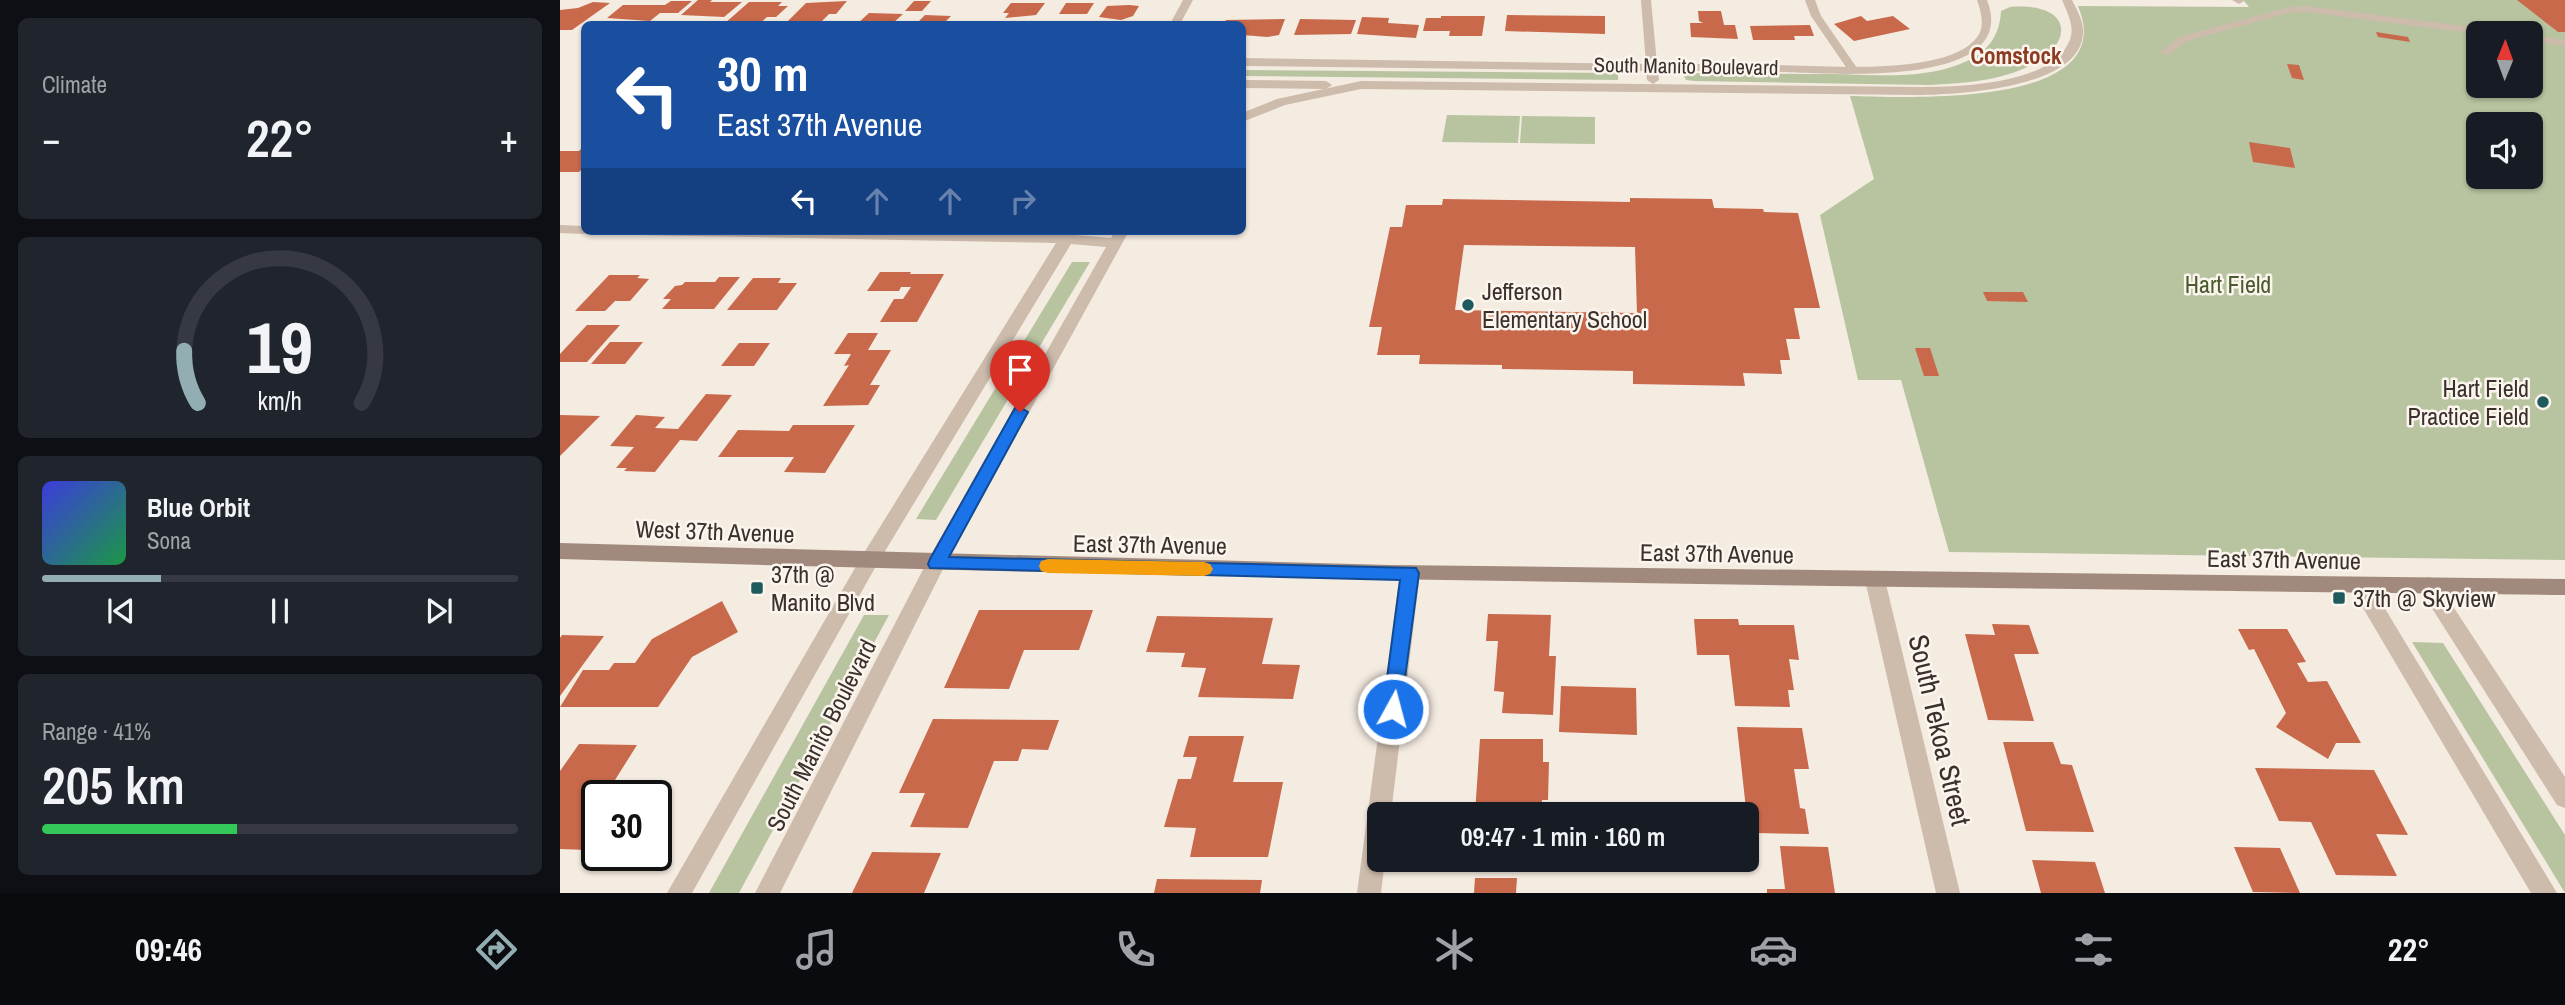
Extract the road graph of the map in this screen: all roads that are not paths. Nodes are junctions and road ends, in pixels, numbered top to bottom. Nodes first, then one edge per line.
1 (1188, 0) edge
2 (1646, 0) edge
3 (1810, 0) edge
4 (1982, 0) edge
5 (2067, 0) edge
6 (1177, 21) edge
7 (2466, 29) edge
8 (2543, 40) edge
9 (2565, 43) edge
10 (2164, 53) dead end
11 (1246, 62) edge
12 (1652, 68) junction
13 (1852, 68) junction
14 (1246, 84) edge
15 (1361, 85) junction
16 (1654, 88) junction
17 (1246, 116) edge
18 (560, 229) edge
19 (581, 230) edge
20 (1069, 235) edge
21 (1118, 237) edge
22 (560, 551) edge
23 (869, 561) junction
24 (936, 564) junction
25 (1410, 573) junction
26 (1875, 580) junction
27 (2360, 584) junction
28 (2428, 585) junction
29 (2565, 587) edge
30 (2565, 797) edge
31 (1381, 802) edge
32 (1372, 872) edge
33 (679, 893) edge
34 (767, 893) edge
35 (1369, 893) edge
36 (1948, 893) edge
37 (2545, 893) edge

1 - 6 street
2 - 12 street
3 - 13 lane
4 - 13 street, South Manito Boulevard
5 - 16 street, South Manito Boulevard
7 - 10 lane
8 - 9 lane
11 - 12 street, South Manito Boulevard
12 - 13 street, South Manito Boulevard
12 - 16 street
14 - 15 street
15 - 16 street, South Manito Boulevard
15 - 17 street, South Manito Boulevard
18 - 19 street
20 - 21 street
20 - 23 street, South Manito Boulevard
21 - 24 street, South Manito Boulevard
22 - 23 street, West 37th Avenue
23 - 24 street, East 37th Avenue
23 - 33 street, South Manito Boulevard
24 - 25 street, East 37th Avenue
24 - 34 street, South Manito Boulevard
25 - 26 street, East 37th Avenue
25 - 31 street
26 - 27 street, East 37th Avenue
26 - 36 street, South Tekoa Street
27 - 28 street, East 37th Avenue
27 - 37 street
28 - 29 street, East 37th Avenue
28 - 30 street
32 - 35 street

